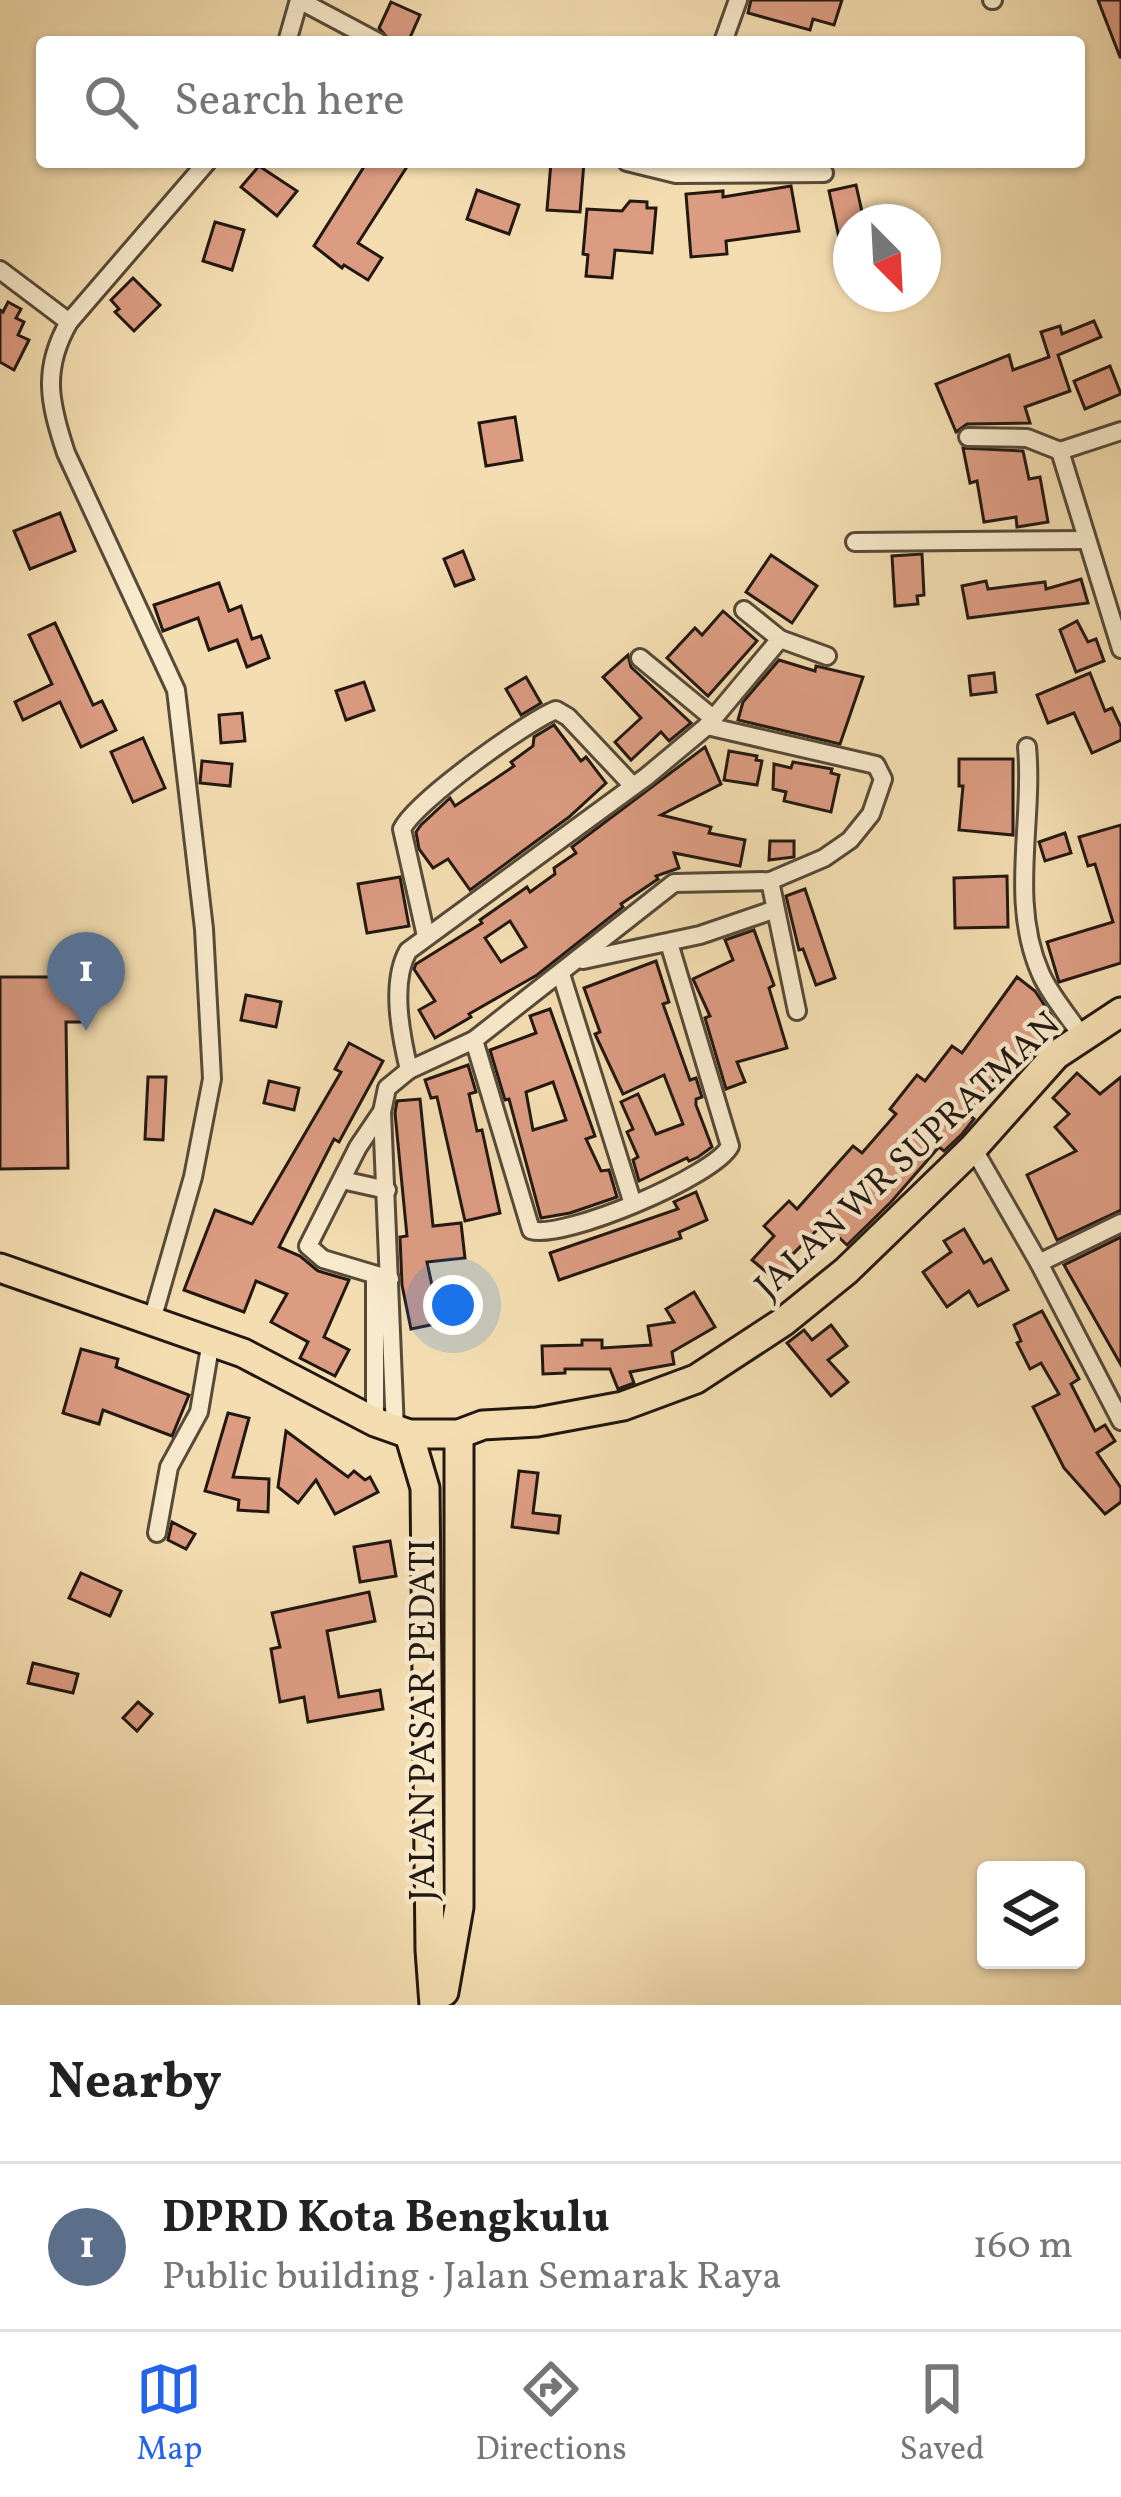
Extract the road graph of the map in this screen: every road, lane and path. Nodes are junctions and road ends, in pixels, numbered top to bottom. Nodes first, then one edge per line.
1 (299, 0) edge
2 (738, 0) edge
3 (289, 36) edge
4 (367, 36) edge
5 (725, 36) edge
6 (202, 168) edge
7 (678, 168) edge
8 (824, 172) dead end
9 (0, 270) edge
10 (69, 322) junction
11 (1121, 431) edge
12 (968, 437) dead end
13 (1060, 451) junction
14 (1086, 540) junction
15 (855, 542) dead end
16 (744, 610) dead end
17 (780, 639) junction
18 (1121, 650) edge
19 (827, 656) dead end
20 (640, 658) dead end
21 (711, 723) junction
22 (1027, 747) dead end
23 (633, 786) junction
24 (770, 881) junction
25 (773, 910) junction
26 (426, 936) junction
27 (669, 943) junction
28 (577, 962) junction
29 (561, 974) junction
30 (797, 1011) dead end
31 (1121, 1012) edge
32 (1081, 1035) junction
33 (474, 1040) junction
34 (409, 1070) junction
35 (382, 1112) junction
36 (973, 1148) junction
37 (342, 1180) junction
38 (386, 1190) junction
39 (633, 1204) junction
40 (1121, 1223) edge
41 (1039, 1263) junction
42 (0, 1268) edge
43 (383, 1277) junction
44 (152, 1320) junction
45 (212, 1341) junction
46 (1121, 1420) edge
47 (393, 1429) junction
48 (459, 1434) junction
49 (157, 1533) dead end
50 (438, 2005) edge

1 - 3 street
1 - 4 street
2 - 5 street
6 - 10 street
7 - 8 street
9 - 10 street
10 - 44 street
11 - 13 street
12 - 13 street
13 - 14 street
14 - 15 street
14 - 18 street
16 - 17 street
17 - 19 street
17 - 21 street
20 - 21 street
21 - 23 street
21 - 24 street
22 - 32 street
23 - 26 street
23 - 26 street
24 - 25 street
24 - 28 street
25 - 27 street
25 - 30 street
26 - 34 street
27 - 28 street
27 - 39 street
28 - 29 street
29 - 33 street
29 - 39 street
31 - 32 highway, JALAN WR SUPRATMAN
32 - 36 highway, JALAN WR SUPRATMAN
33 - 34 street
33 - 39 street
34 - 35 street
35 - 37 street
35 - 38 street
36 - 41 street
36 - 48 highway, JALAN WR SUPRATMAN
37 - 38 street
37 - 43 street
38 - 43 street
40 - 41 street
41 - 46 street
42 - 44 highway, JALAN WR SUPRATMAN
43 - 47 street
44 - 45 highway, JALAN WR SUPRATMAN
45 - 47 highway, JALAN WR SUPRATMAN
45 - 49 street
47 - 48 highway, JALAN WR SUPRATMAN
47 - 50 highway
48 - 50 highway, JALAN PASAR PEDATI

